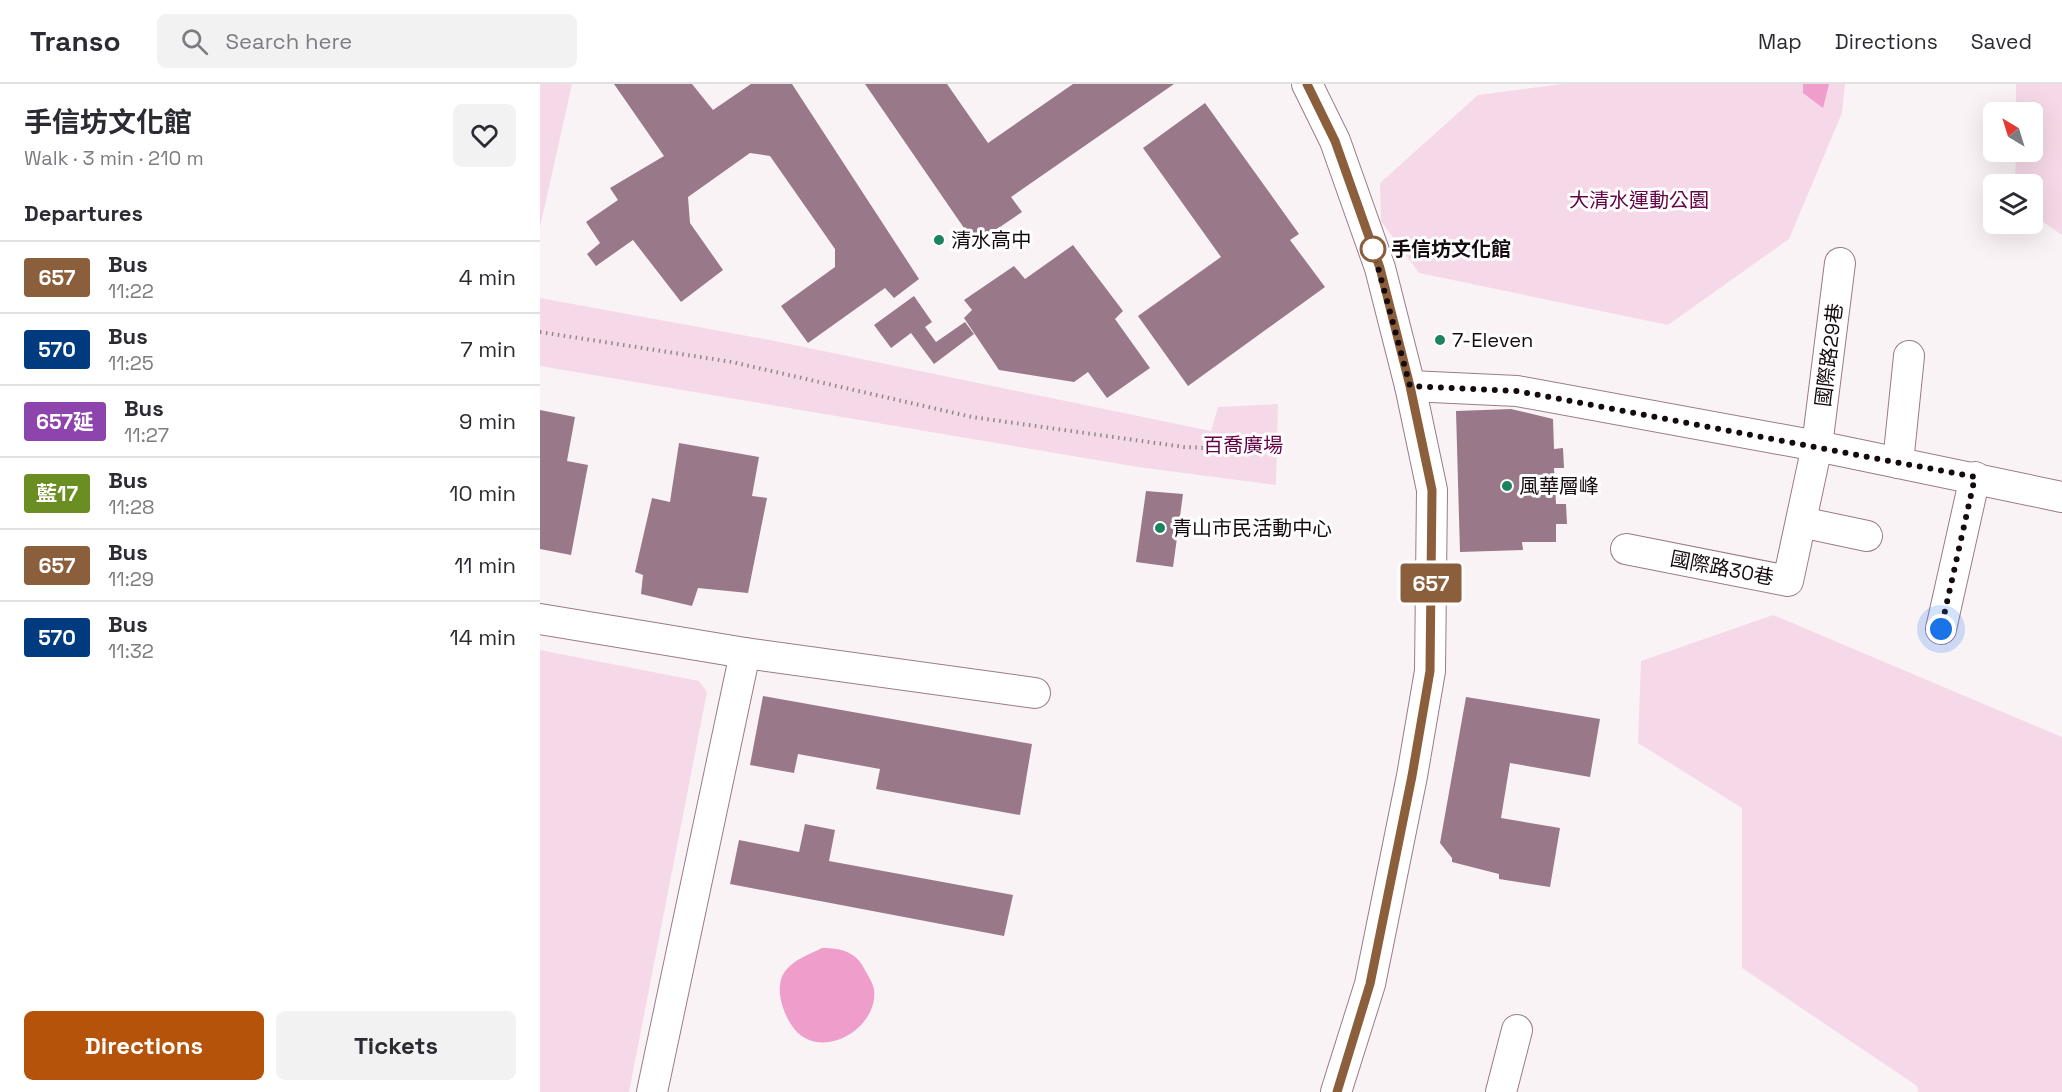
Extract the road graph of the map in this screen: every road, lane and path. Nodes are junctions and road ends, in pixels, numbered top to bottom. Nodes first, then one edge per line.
1 (1307, 84) edge
2 (1840, 263) dead end
3 (540, 332) edge
4 (1909, 356) dead end
5 (1410, 386) junction
6 (1817, 446) junction
7 (1248, 450) dead end
8 (1898, 463) junction
9 (1975, 477) junction
10 (2062, 497) edge
11 (1801, 522) junction
12 (1867, 536) dead end
13 (1626, 549) dead end
14 (540, 619) edge
15 (1941, 629) dead end
16 (745, 653) junction
17 (1035, 693) dead end
18 (1517, 1030) dead end
19 (652, 1092) edge
20 (1336, 1092) edge
21 (1501, 1092) edge

1 - 5 street
2 - 6 street, 國際路29巷
3 - 7 path
4 - 8 street
5 - 6 street
5 - 20 street
6 - 8 street
6 - 11 street, 國際路30巷
8 - 9 street
9 - 10 street
9 - 15 street
11 - 12 street
11 - 13 street, 國際路30巷
14 - 16 street
16 - 17 street
16 - 19 street
18 - 21 street

